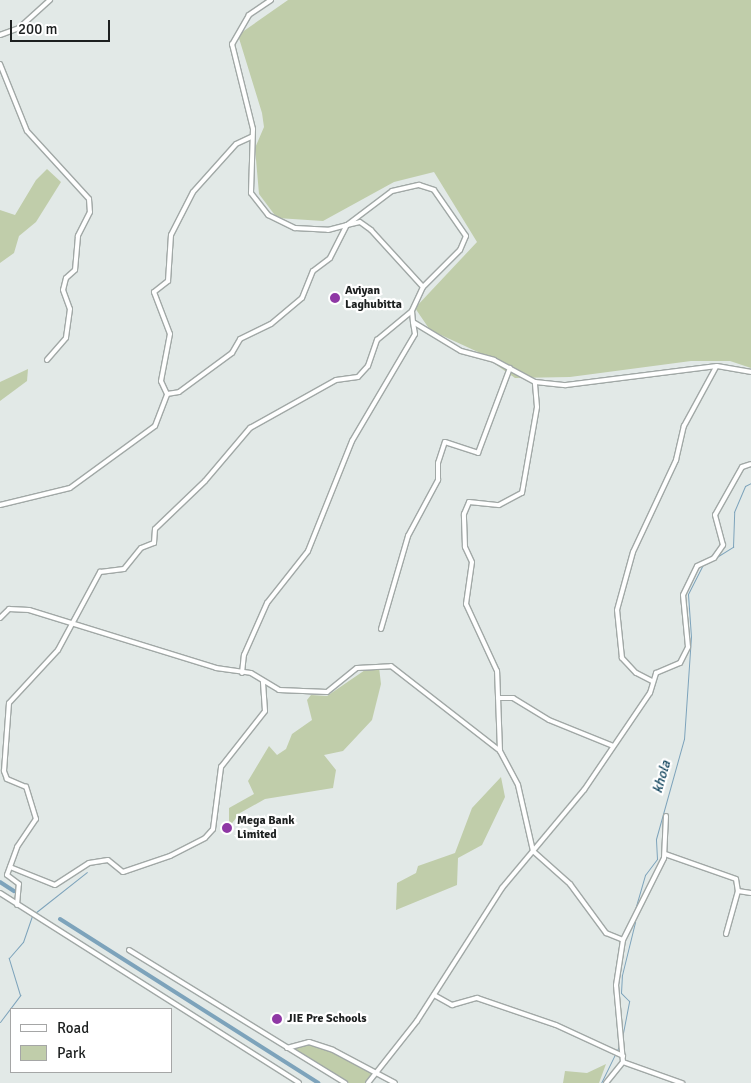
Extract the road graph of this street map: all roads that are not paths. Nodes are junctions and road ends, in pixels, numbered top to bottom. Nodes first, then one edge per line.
1 (50, 0) edge
2 (271, 0) edge
3 (0, 35) edge
4 (0, 64) edge
5 (251, 136) junction
6 (347, 225) junction
7 (423, 287) junction
8 (412, 311) junction
9 (413, 322) junction
10 (47, 360) dead end
11 (718, 366) junction
12 (510, 368) junction
13 (751, 372) edge
14 (535, 382) junction
15 (167, 394) junction
16 (751, 464) edge
17 (0, 506) edge
18 (0, 618) edge
19 (74, 624) junction
20 (381, 628) dead end
21 (242, 673) junction
22 (263, 681) junction
23 (652, 681) junction
24 (498, 698) junction
25 (613, 746) junction
26 (500, 752) junction
27 (666, 816) dead end
28 (533, 851) junction
29 (664, 854) junction
30 (10, 867) junction
31 (738, 891) junction
32 (0, 893) edge
33 (751, 893) edge
34 (17, 905) junction
35 (726, 934) dead end
36 (623, 940) junction
37 (129, 950) dead end
38 (434, 995) junction
39 (287, 1048) junction
40 (623, 1056) junction
41 (623, 1062) junction
42 (377, 1073) junction
43 (299, 1083) edge
44 (345, 1083) edge
45 (368, 1083) edge
46 (395, 1083) edge
47 (606, 1083) edge
48 (682, 1083) edge

1 - 3 street
2 - 5 street
4 - 10 street
5 - 6 street
5 - 15 street
6 - 7 street
6 - 7 street
6 - 15 street
7 - 8 street
8 - 9 street
8 - 19 street
9 - 12 street
9 - 21 street
11 - 13 street
11 - 14 street
11 - 23 street
12 - 14 street
12 - 20 street
14 - 24 street
15 - 17 street
16 - 23 street
18 - 19 street
19 - 21 street
19 - 30 street
21 - 22 street
22 - 26 street
22 - 30 street
23 - 25 street
24 - 25 street
24 - 26 street
25 - 28 street
26 - 28 street
27 - 29 street
28 - 36 street
28 - 38 street
29 - 31 street
29 - 36 street
30 - 34 street
31 - 33 street
31 - 35 street
32 - 34 street
34 - 43 street
36 - 40 street
37 - 39 street
38 - 40 street
38 - 42 street
39 - 42 street
39 - 44 street
40 - 41 street
41 - 47 street
41 - 48 street
42 - 45 street
42 - 46 street

